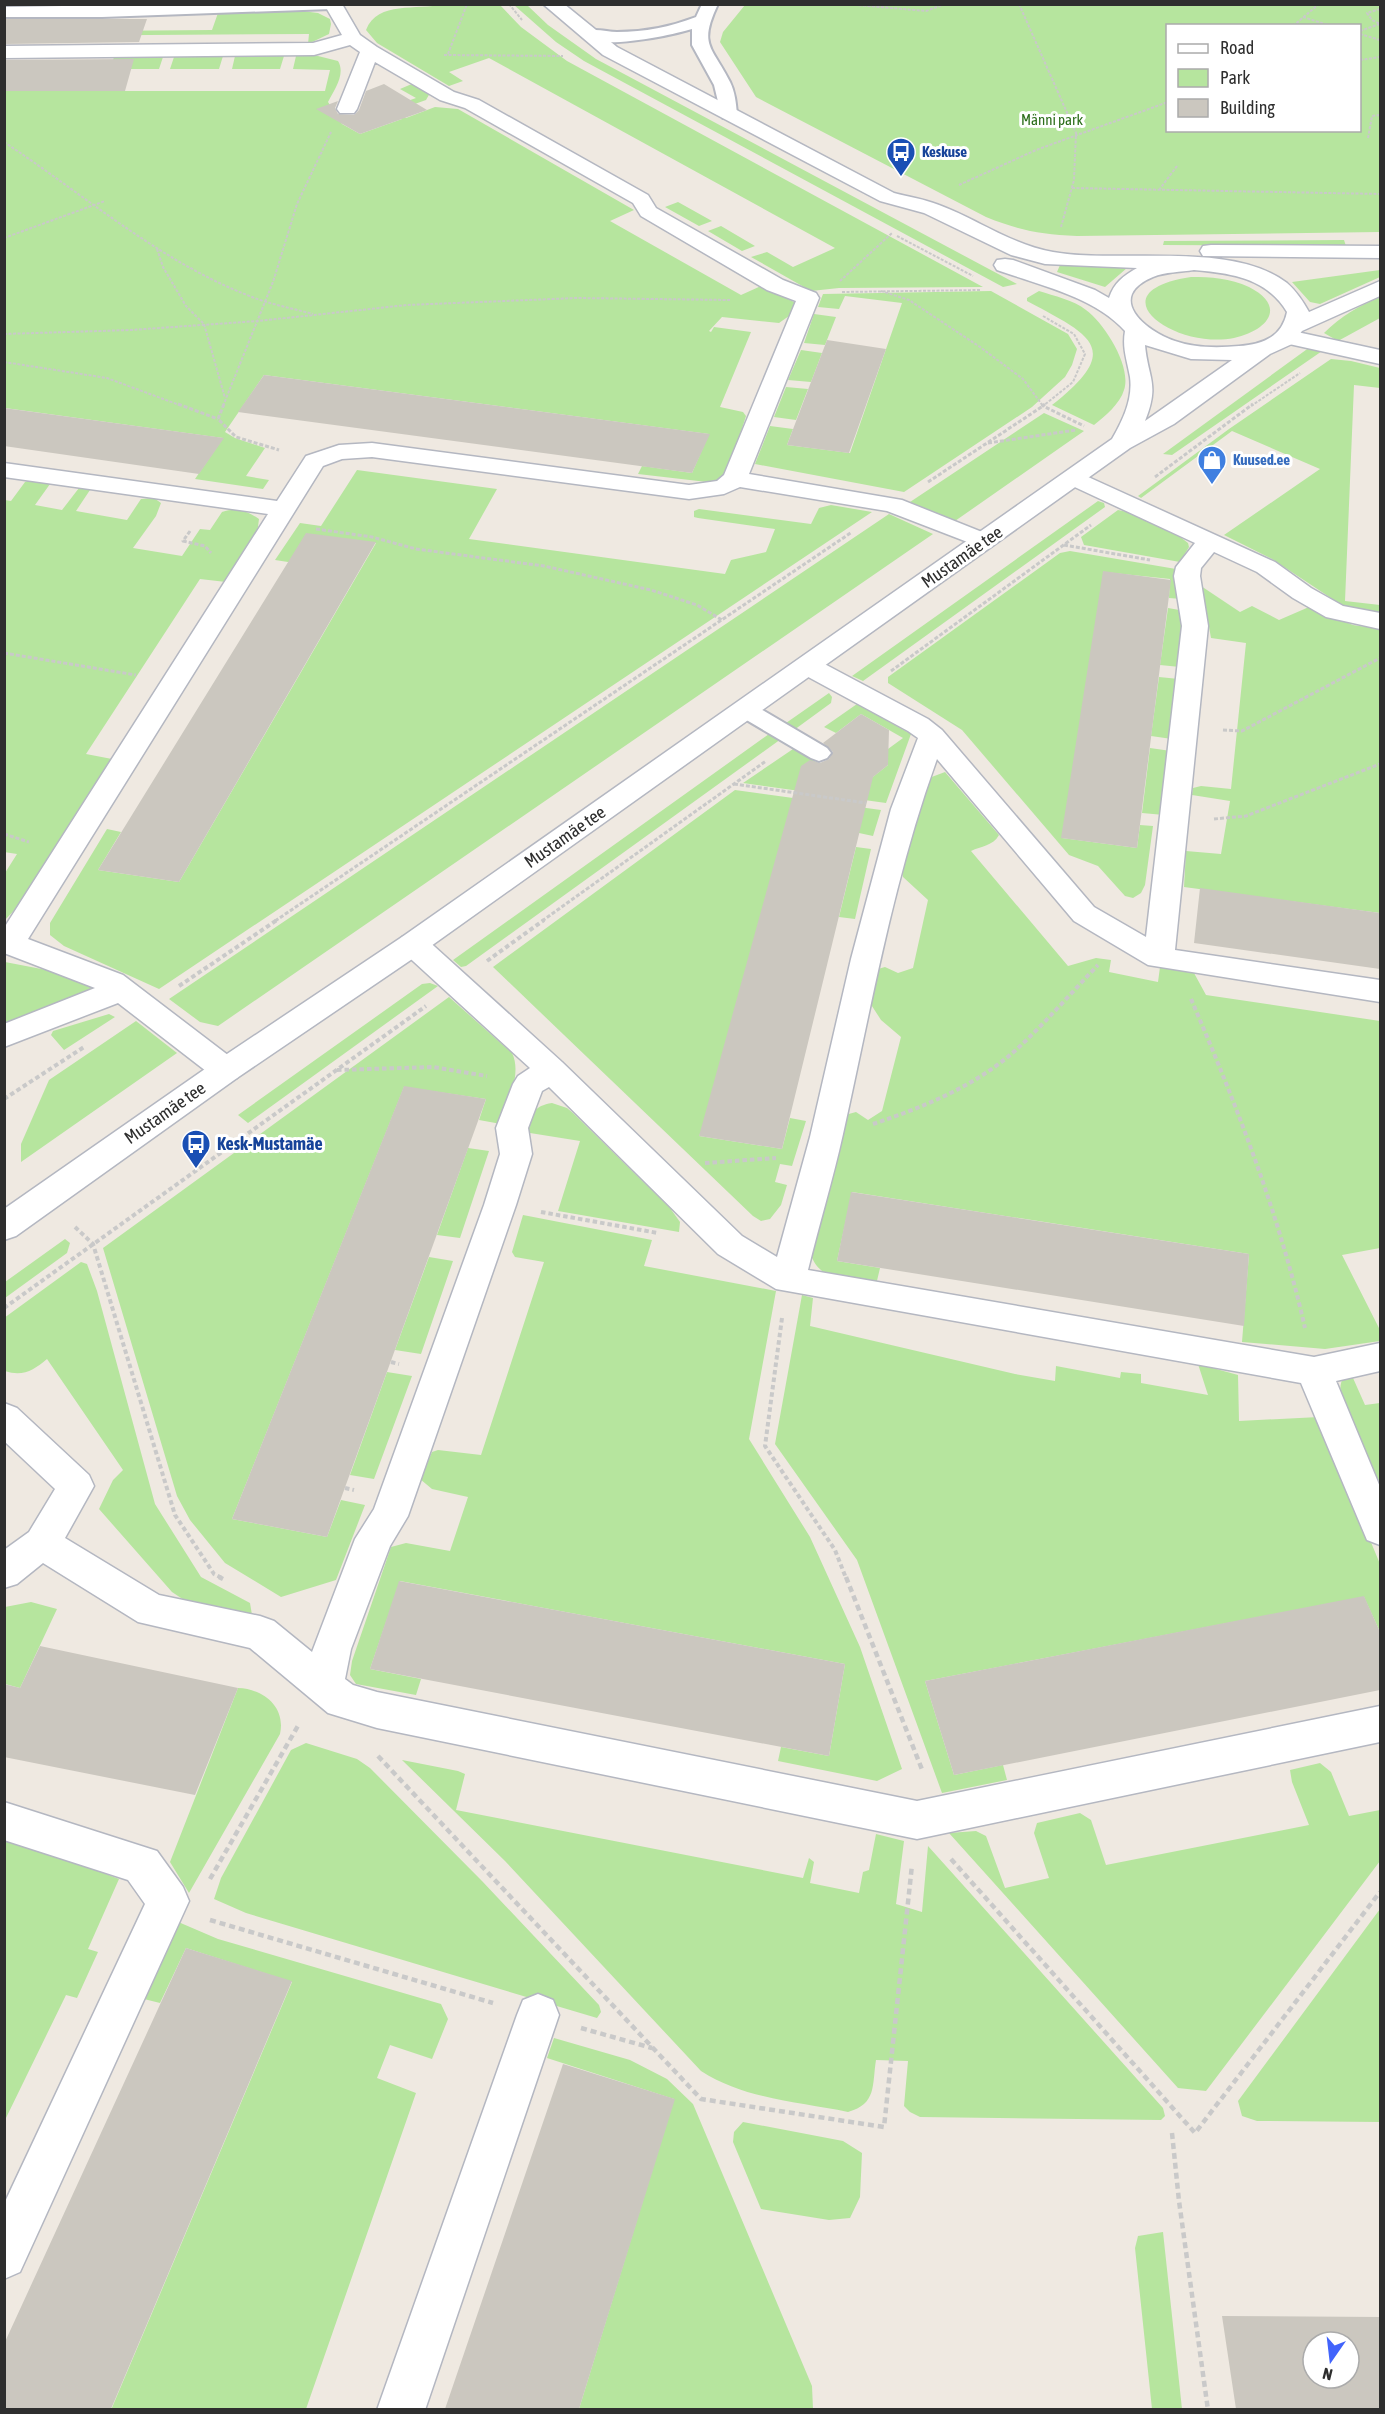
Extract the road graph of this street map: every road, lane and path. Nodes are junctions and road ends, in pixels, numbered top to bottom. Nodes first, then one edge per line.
1 (332, 4) edge
2 (467, 4) edge
3 (552, 4) edge
4 (710, 4) edge
5 (845, 4) edge
6 (945, 4) edge
7 (1019, 4) edge
8 (1319, 4) edge
9 (169, 7) edge
10 (1380, 9) edge
11 (4, 12) edge
12 (1303, 17) junction
13 (702, 20) junction
14 (1295, 24) edge
15 (1325, 24) edge
16 (1380, 24) edge
17 (1361, 32) edge
18 (1361, 34) edge
19 (589, 35) junction
20 (353, 38) junction
21 (1380, 40) edge
22 (4, 52) edge
23 (379, 55) junction
24 (448, 55) junction
25 (567, 56) dead end
26 (1380, 57) edge
27 (1361, 60) edge
28 (434, 88) junction
29 (1166, 102) edge
30 (347, 110) joint
31 (729, 114) junction
32 (1380, 115) edge
33 (1076, 133) junction
34 (1368, 138) dead end
35 (4, 142) edge
36 (1177, 166) dead end
37 (957, 186) dead end
38 (1072, 188) junction
39 (1159, 190) junction
40 (1380, 194) edge
41 (887, 197) junction
42 (105, 201) dead end
43 (96, 205) junction
44 (1061, 230) dead end
45 (892, 233) dead end
46 (4, 238) edge
47 (993, 240) junction
48 (157, 249) junction
49 (1380, 252) edge
50 (1194, 264) junction
51 (1380, 266) edge
52 (1259, 276) junction
53 (1380, 288) edge
54 (986, 290) dead end
55 (881, 291) junction
56 (828, 292) junction
57 (804, 296) junction
58 (732, 300) dead end
59 (264, 301) junction
60 (1038, 313) dead end
61 (317, 314) junction
62 (258, 321) junction
63 (1128, 322) junction
64 (204, 324) junction
65 (1292, 331) junction
66 (4, 334) edge
67 (1339, 348) junction
68 (1262, 349) junction
69 (1380, 357) edge
70 (4, 362) edge
71 (225, 400) junction
72 (1043, 406) junction
73 (218, 419) junction
74 (987, 443) junction
75 (1122, 443) junction
76 (314, 461) junction
77 (4, 470) edge
78 (1075, 478) junction
79 (735, 479) junction
80 (212, 499) junction
81 (1123, 501) junction
82 (893, 505) junction
83 (280, 514) junction
84 (982, 541) junction
85 (1209, 542) junction
86 (1064, 545) junction
87 (1189, 567) junction
88 (237, 582) junction
89 (722, 620) junction
90 (1380, 621) edge
91 (4, 653) edge
92 (1380, 658) edge
93 (808, 666) junction
94 (886, 674) dead end
95 (175, 681) junction
96 (746, 710) junction
97 (1184, 726) junction
98 (932, 736) junction
99 (797, 739) junction
100 (819, 753) dead end
101 (1380, 764) edge
102 (733, 784) junction
103 (905, 809) junction
104 (1173, 823) junction
105 (1112, 931) junction
106 (7, 942) edge
107 (413, 944) junction
108 (1166, 959) junction
109 (456, 984) junction
110 (121, 990) junction
111 (1380, 991) edge
112 (145, 1008) junction
113 (4, 1036) edge
114 (226, 1070) junction
115 (337, 1070) junction
116 (540, 1077) junction
117 (4, 1099) edge
118 (826, 1137) junction
119 (777, 1158) dead end
120 (698, 1164) dead end
121 (500, 1205) junction
122 (4, 1227) edge
123 (75, 1227) dead end
124 (93, 1244) junction
125 (730, 1245) junction
126 (788, 1280) junction
127 (4, 1308) edge
128 (1380, 1358) edge
129 (1314, 1371) junction
130 (4, 1418) edge
131 (1380, 1529) edge
132 (42, 1543) junction
133 (4, 1572) edge
134 (233, 1584) dead end
135 (326, 1687) junction
136 (1380, 1724) edge
137 (311, 1726) dead end
138 (376, 1754) dead end
139 (917, 1820) junction
140 (4, 1821) edge
141 (1380, 1892) edge
142 (179, 1907) junction
143 (538, 2015) junction
144 (653, 2049) junction
145 (1172, 2133) dead end
146 (4, 2256) edge
147 (401, 2409) edge
148 (1208, 2409) edge

1 - 9 lane
1 - 20 street
2 - 24 path
3 - 19 street
4 - 13 lane
5 - 6 path
7 - 33 path
8 - 12 path
9 - 11 lane
10 - 16 path
12 - 14 path
12 - 15 path
13 - 19 lane
13 - 31 lane
16 - 17 path
18 - 21 path
19 - 31 street
20 - 22 street
20 - 23 street
23 - 24 path
23 - 28 street
23 - 30 street
24 - 25 path
24 - 28 path
26 - 27 path
28 - 57 street
29 - 33 path
30 - 59 path
31 - 41 street
32 - 34 path
33 - 37 path
33 - 38 path
35 - 43 path
36 - 39 path
38 - 39 path
38 - 44 path
39 - 40 path
41 - 47 street
41 - 63 street
42 - 43 path
43 - 46 path
43 - 48 path
45 - 56 path
47 - 49 street
47 - 50 street
48 - 59 path
48 - 64 path
50 - 52 street
50 - 63 street, Mustamäe tee
51 - 52 street
52 - 65 street
53 - 65 street
54 - 55 path
55 - 56 path
55 - 72 path
56 - 57 path
57 - 79 street
58 - 61 path
59 - 61 path
59 - 62 path
60 - 72 path
61 - 62 path
62 - 64 path
62 - 71 path
63 - 68 street
63 - 75 street, Mustamäe tee
64 - 66 path
64 - 71 path
65 - 67 street
65 - 68 street
67 - 69 street
67 - 81 path
68 - 75 street, Mustamäe tee
70 - 73 path
71 - 73 path
72 - 74 path
72 - 74 path
73 - 76 path
74 - 82 path
75 - 78 street, Mustamäe tee
76 - 79 street
76 - 83 street
77 - 80 street
78 - 81 street
78 - 84 street, Mustamäe tee
79 - 82 street
80 - 83 street
80 - 88 path
81 - 85 street
81 - 86 path
82 - 84 street
82 - 89 path
83 - 88 street
83 - 89 path
84 - 93 street, Mustamäe tee
85 - 87 street
85 - 90 street
86 - 87 path
86 - 94 path
87 - 97 street
88 - 95 street
89 - 112 path
91 - 95 path
92 - 97 path
93 - 96 street, Mustamäe tee
93 - 98 street
95 - 106 street
96 - 99 lane
96 - 107 street, Mustamäe tee
97 - 104 street
98 - 103 street
98 - 105 street
99 - 100 lane
99 - 102 path
101 - 104 path
102 - 103 path
102 - 109 path
103 - 118 street
104 - 108 street
105 - 108 street
105 - 118 path
106 - 110 street
107 - 109 street
107 - 114 street, Mustamäe tee
108 - 111 street
108 - 129 path
109 - 115 path
109 - 116 street
110 - 112 street
110 - 113 street
112 - 114 street
112 - 117 path
114 - 122 street, Mustamäe tee
115 - 116 path
115 - 124 path
116 - 121 street
116 - 125 street
118 - 126 street
119 - 120 path
121 - 125 path
121 - 135 street
123 - 124 path
124 - 127 path
124 - 134 path
125 - 126 street
126 - 129 street
126 - 139 path
128 - 129 street
129 - 131 street
130 - 132 street
132 - 133 street
132 - 135 street
135 - 139 street
136 - 139 street
137 - 142 path
138 - 144 path
139 - 141 path
139 - 144 path
140 - 142 street
142 - 143 path
142 - 146 street
143 - 144 path
143 - 147 street
145 - 148 path

